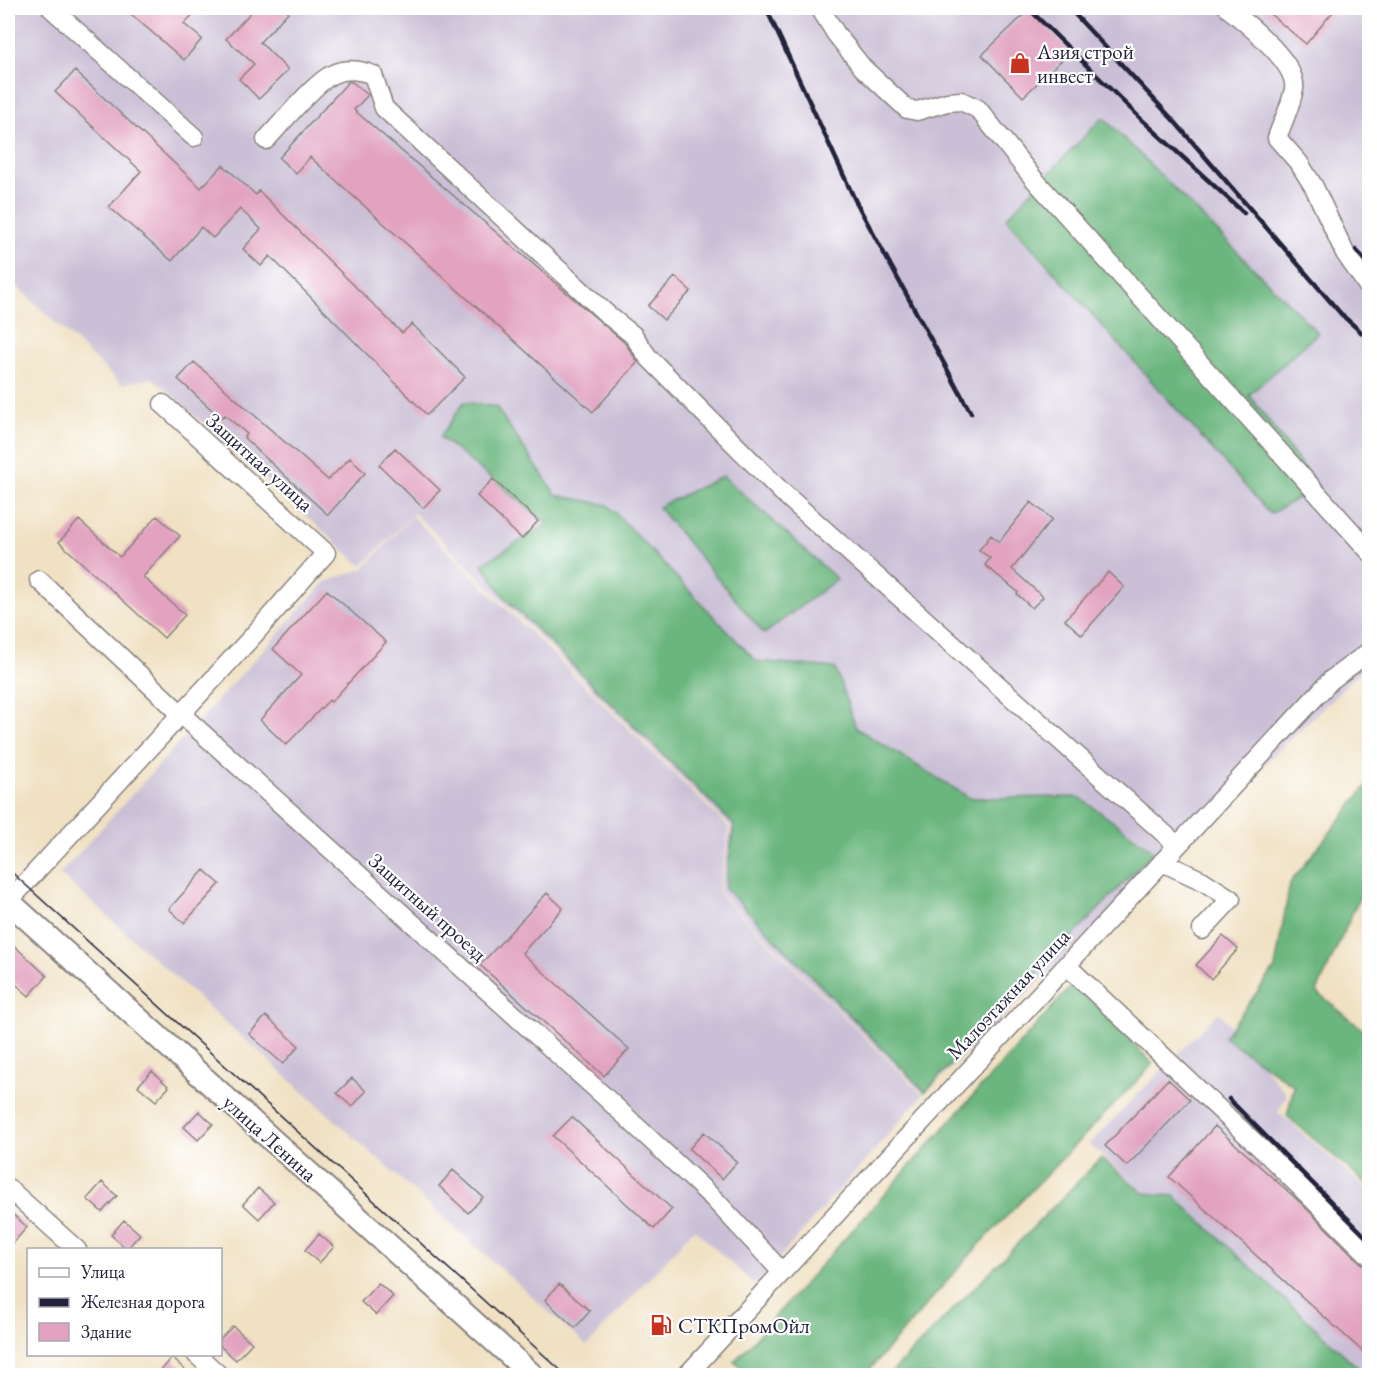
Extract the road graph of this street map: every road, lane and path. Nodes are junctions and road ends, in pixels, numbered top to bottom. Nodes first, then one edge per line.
1 (51, 8) edge
2 (820, 8) edge
3 (1228, 8) edge
4 (194, 137) dead end
5 (266, 140) dead end
6 (1370, 289) edge
7 (163, 404) dead end
8 (1370, 552) edge
9 (39, 580) dead end
10 (1370, 651) edge
11 (181, 714) junction
12 (1177, 845) junction
13 (1162, 862) junction
14 (8, 901) edge
15 (1202, 930) dead end
16 (1066, 964) junction
17 (8, 1188) edge
18 (75, 1248) edge
19 (1370, 1256) edge
20 (782, 1272) junction
21 (198, 1356) edge
22 (219, 1376) edge
23 (533, 1376) edge
24 (686, 1376) edge

1 - 4 street
2 - 8 street
3 - 6 street
5 - 12 street
7 - 11 street, Защитная улица
9 - 11 street, Защитный проезд
10 - 12 street, Малоэтажная улица
11 - 14 street
11 - 20 street, Защитный проезд
12 - 13 street, Малоэтажная улица
13 - 15 street
13 - 16 street, Малоэтажная улица
14 - 23 main road, улица Ленина
16 - 19 street
16 - 20 street, Малоэтажная улица
17 - 18 street
20 - 24 street, Малоэтажная улица
21 - 22 street

